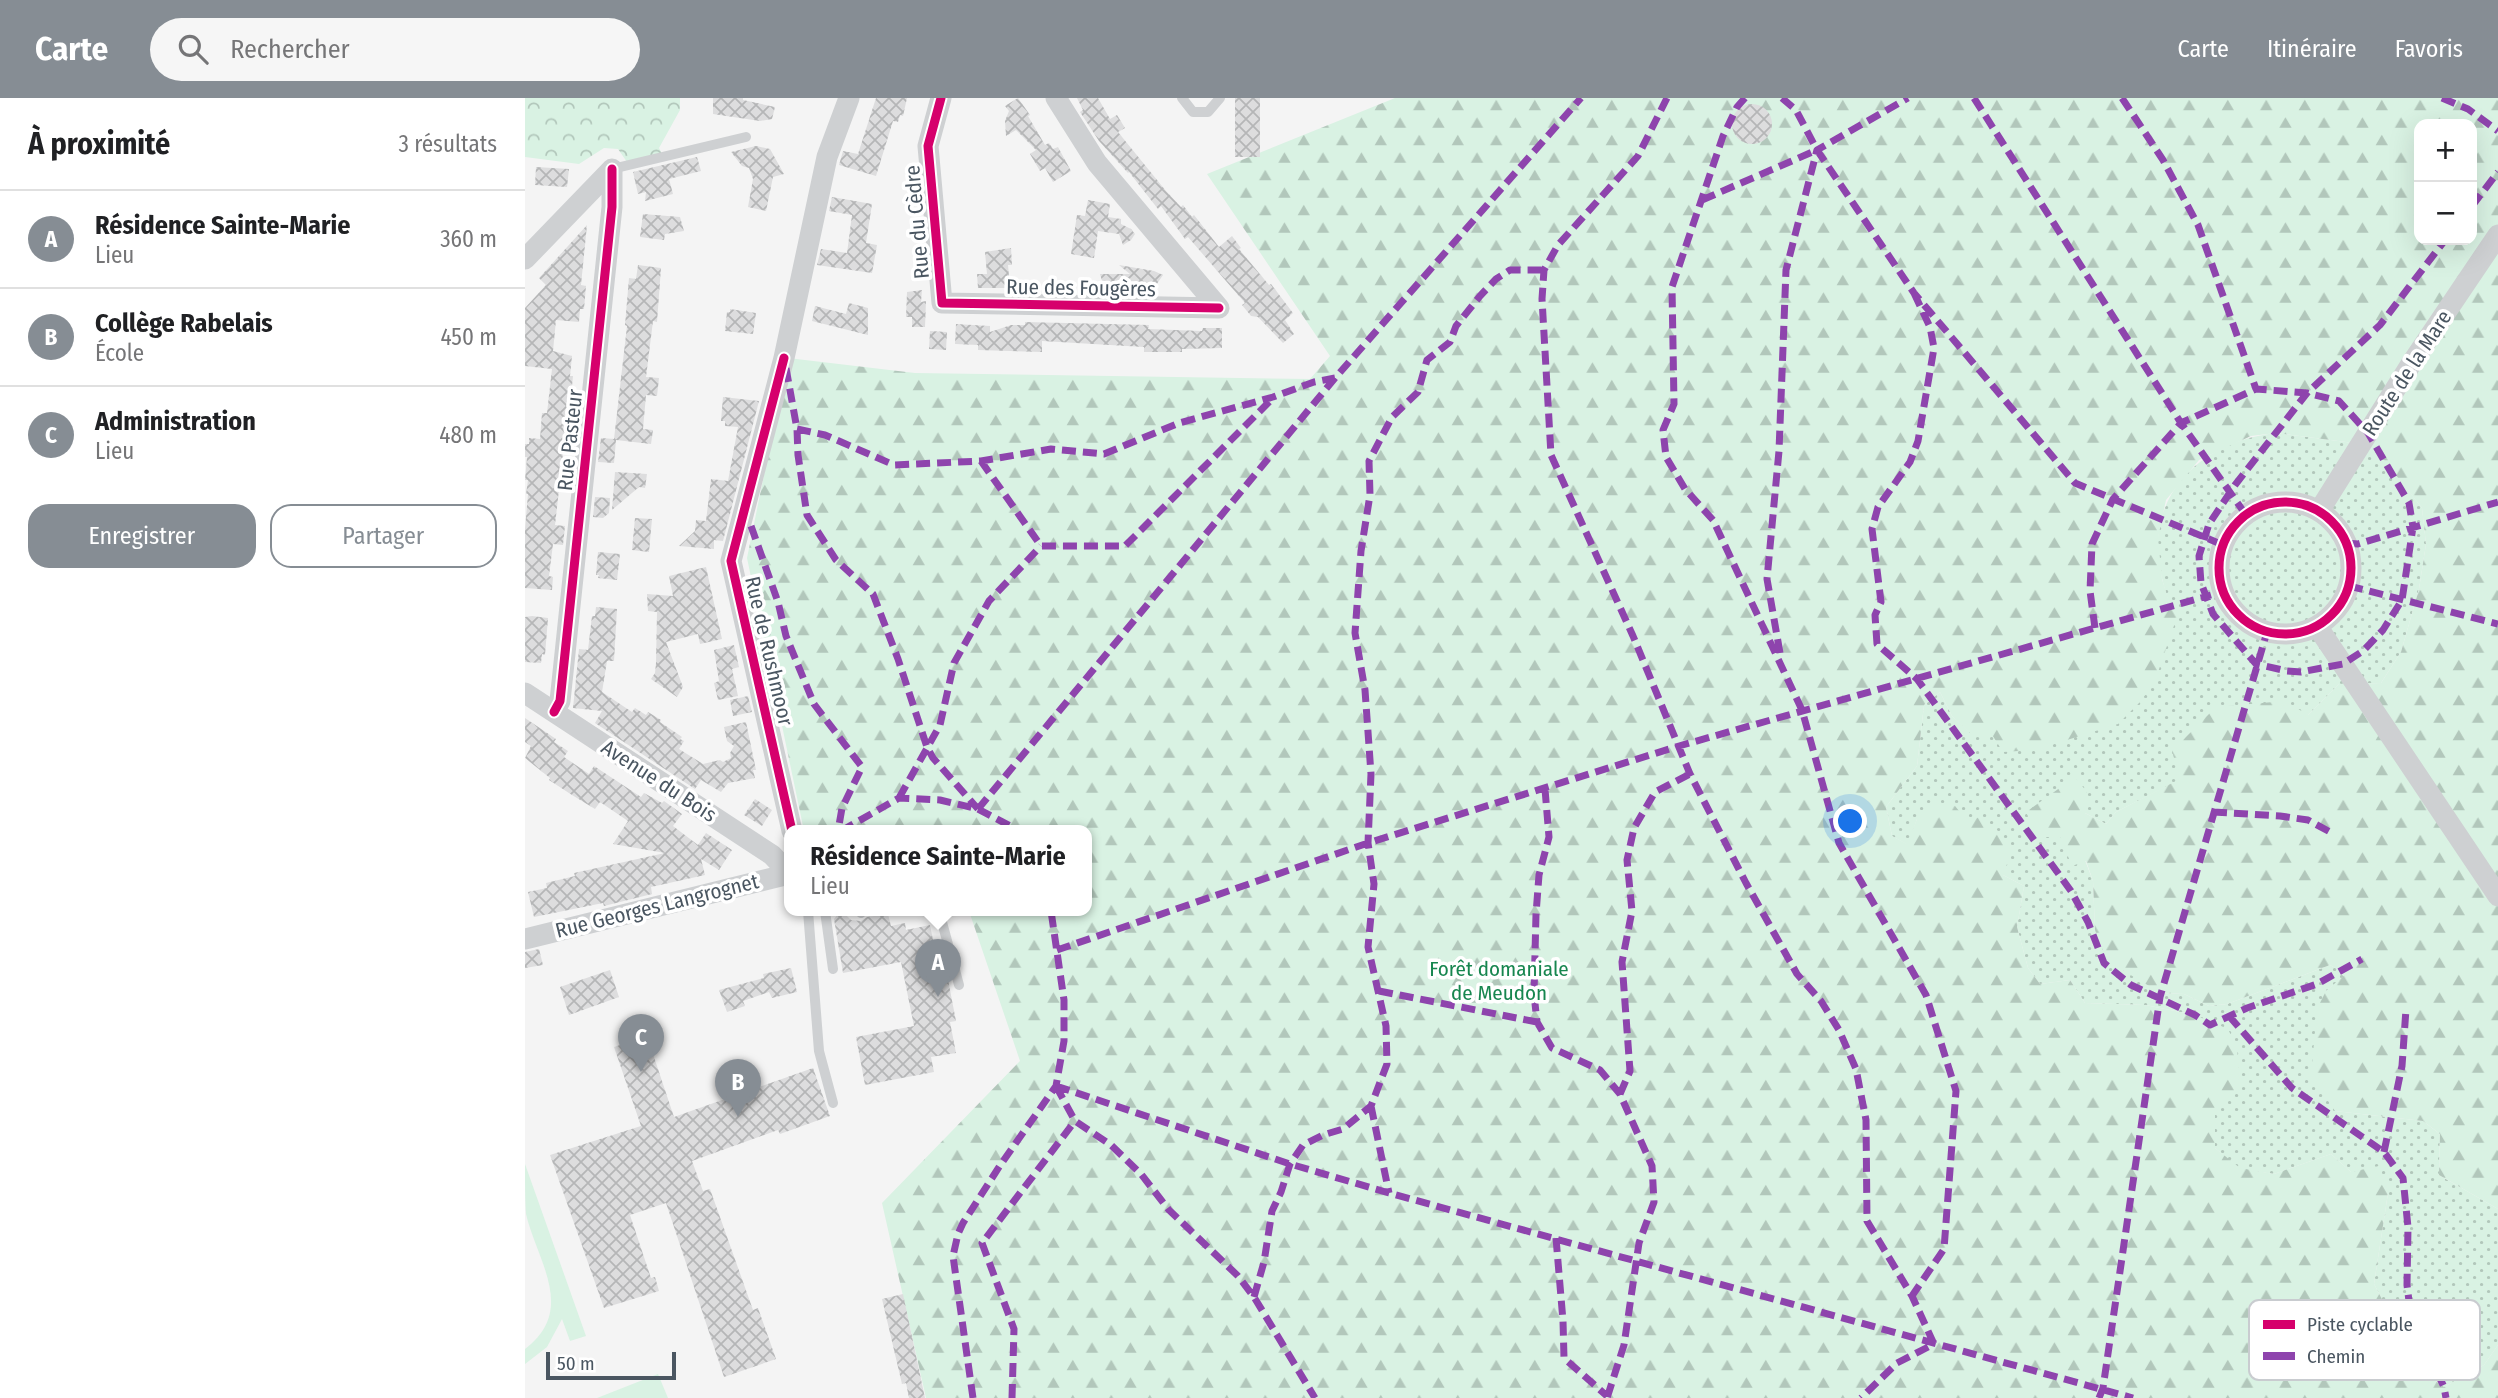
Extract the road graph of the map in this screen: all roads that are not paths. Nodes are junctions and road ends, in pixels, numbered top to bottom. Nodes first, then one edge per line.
1 (849, 98) edge
2 (941, 98) edge
3 (1056, 98) edge
4 (1182, 98) edge
5 (1220, 98) edge
6 (746, 137) dead end
7 (612, 169) junction
8 (2498, 235) edge
9 (525, 259) edge
10 (942, 303) joint
11 (2319, 511) junction
12 (2317, 626) junction
13 (525, 693) edge
14 (554, 712) junction
15 (791, 825) edge
16 (784, 868) edge
17 (784, 874) edge
18 (2498, 896) edge
19 (808, 916) edge
20 (826, 916) edge
21 (940, 916) edge
22 (525, 939) edge
23 (833, 969) dead end
24 (958, 985) dead end
25 (833, 1103) dead end

1 - 15 street, Rue de Rushmoor
2 - 10 street, Rue du Cèdre
3 - 10 street, Rue des Fougères
4 - 5 lane
6 - 7 lane
7 - 9 street
7 - 14 street, Rue Pasteur
8 - 11 street, Route de la Mare
11 - 12 street
11 - 12 street
12 - 18 street
13 - 14 street, Avenue du Bois
14 - 16 street, Avenue du Bois
17 - 22 street, Rue Georges Langrognet
19 - 25 lane
20 - 23 lane
21 - 24 lane

